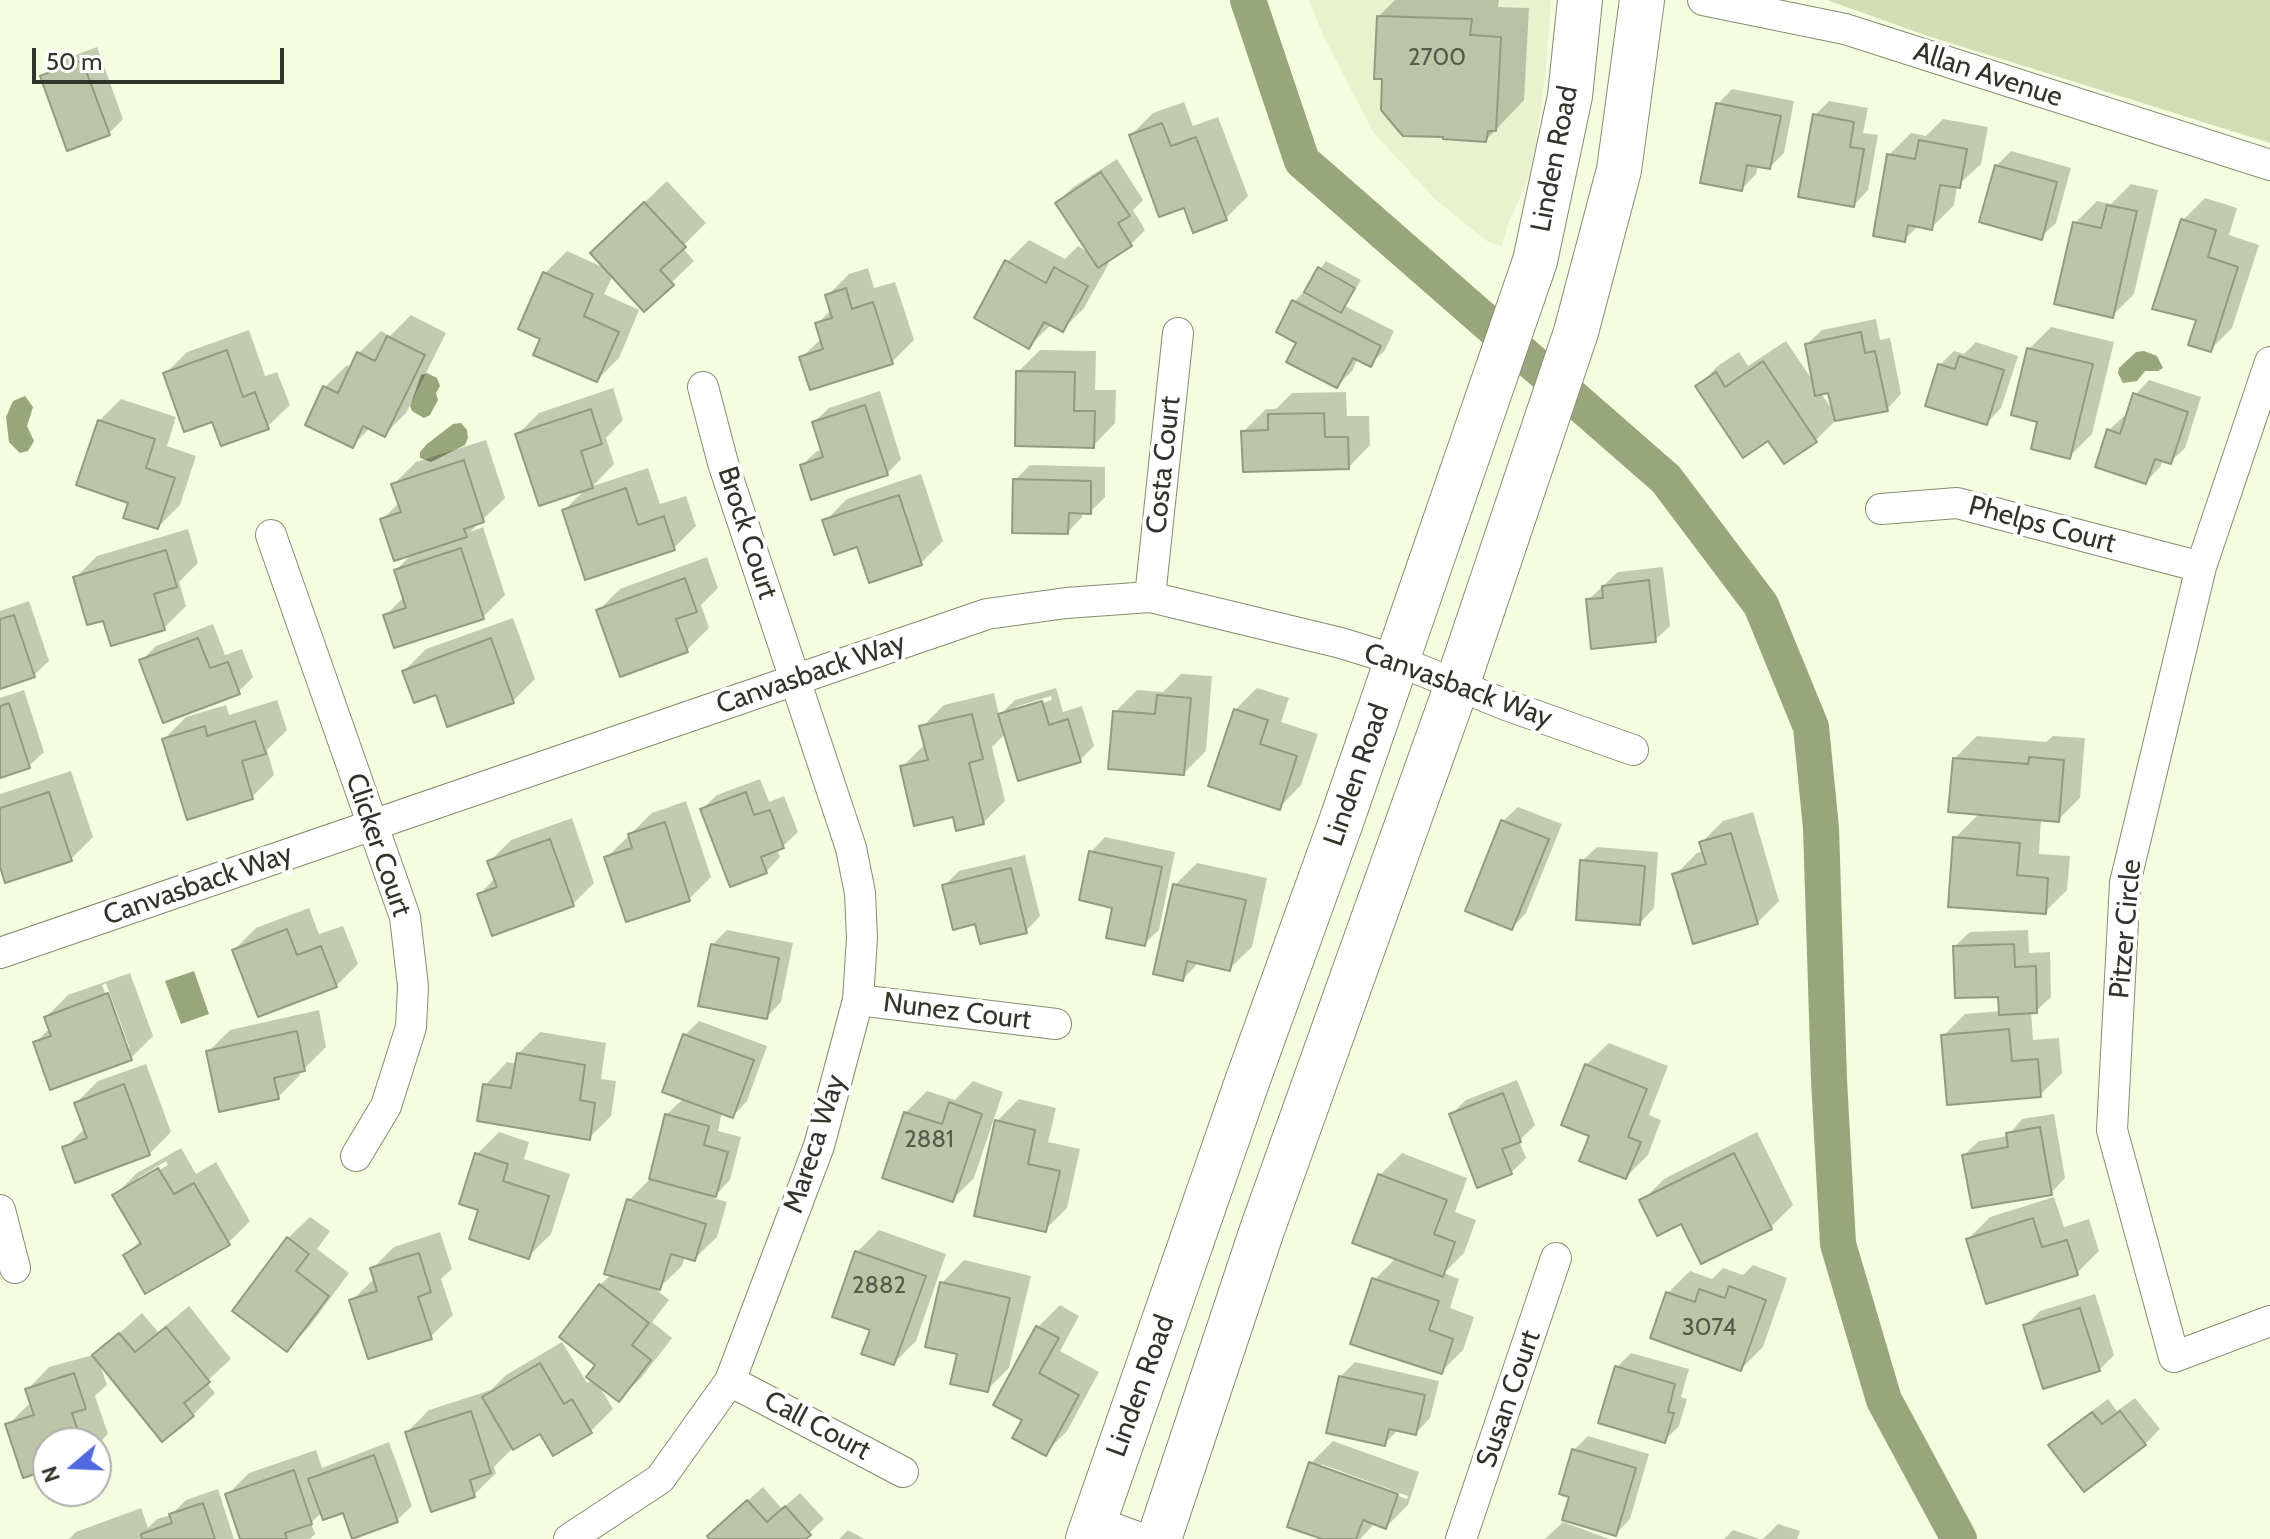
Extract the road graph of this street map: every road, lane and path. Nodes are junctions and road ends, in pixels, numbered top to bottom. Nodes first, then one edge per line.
1 (1580, 0) edge
2 (1642, 0) edge
3 (1703, 0) edge
4 (2270, 165) edge
5 (1178, 333) dead end
6 (2270, 362) edge
7 (703, 387) dead end
8 (1881, 509) dead end
9 (271, 535) dead end
10 (2201, 567) junction
11 (1150, 597) junction
12 (1396, 660) junction
13 (796, 679) junction
14 (1457, 685) junction
15 (1633, 750) dead end
16 (371, 826) junction
17 (0, 953) edge
18 (858, 1000) junction
19 (1056, 1024) dead end
20 (356, 1156) dead end
21 (0, 1210) edge
22 (1556, 1258) dead end
23 (15, 1268) dead end
24 (2270, 1321) edge
25 (730, 1381) junction
26 (903, 1472) dead end
27 (1091, 1530) edge
28 (569, 1539) edge
29 (1143, 1539) edge
30 (1159, 1539) edge
31 (1461, 1539) edge

1 - 12 street, Linden Road
2 - 14 street
3 - 4 street, Allan Avenue
5 - 11 street, Costa Court
6 - 10 street, Pitzer Circle
7 - 13 street, Brock Court
8 - 10 street, Phelps Court
9 - 16 street, Clicker Court
10 - 24 street, Pitzer Circle
11 - 12 street, Canvasback Way
11 - 13 street, Canvasback Way
12 - 14 street, Canvasback Way
12 - 27 street, Linden Road
13 - 16 street, Canvasback Way
13 - 18 street, Mareca Way
14 - 15 street, Canvasback Way
14 - 30 street
16 - 17 street, Canvasback Way
16 - 20 street, Clicker Court
18 - 19 street, Nunez Court
18 - 25 street, Mareca Way
21 - 23 street
22 - 31 street, Susan Court
25 - 26 street, Call Court
25 - 28 street, Mareca Way
27 - 29 street

